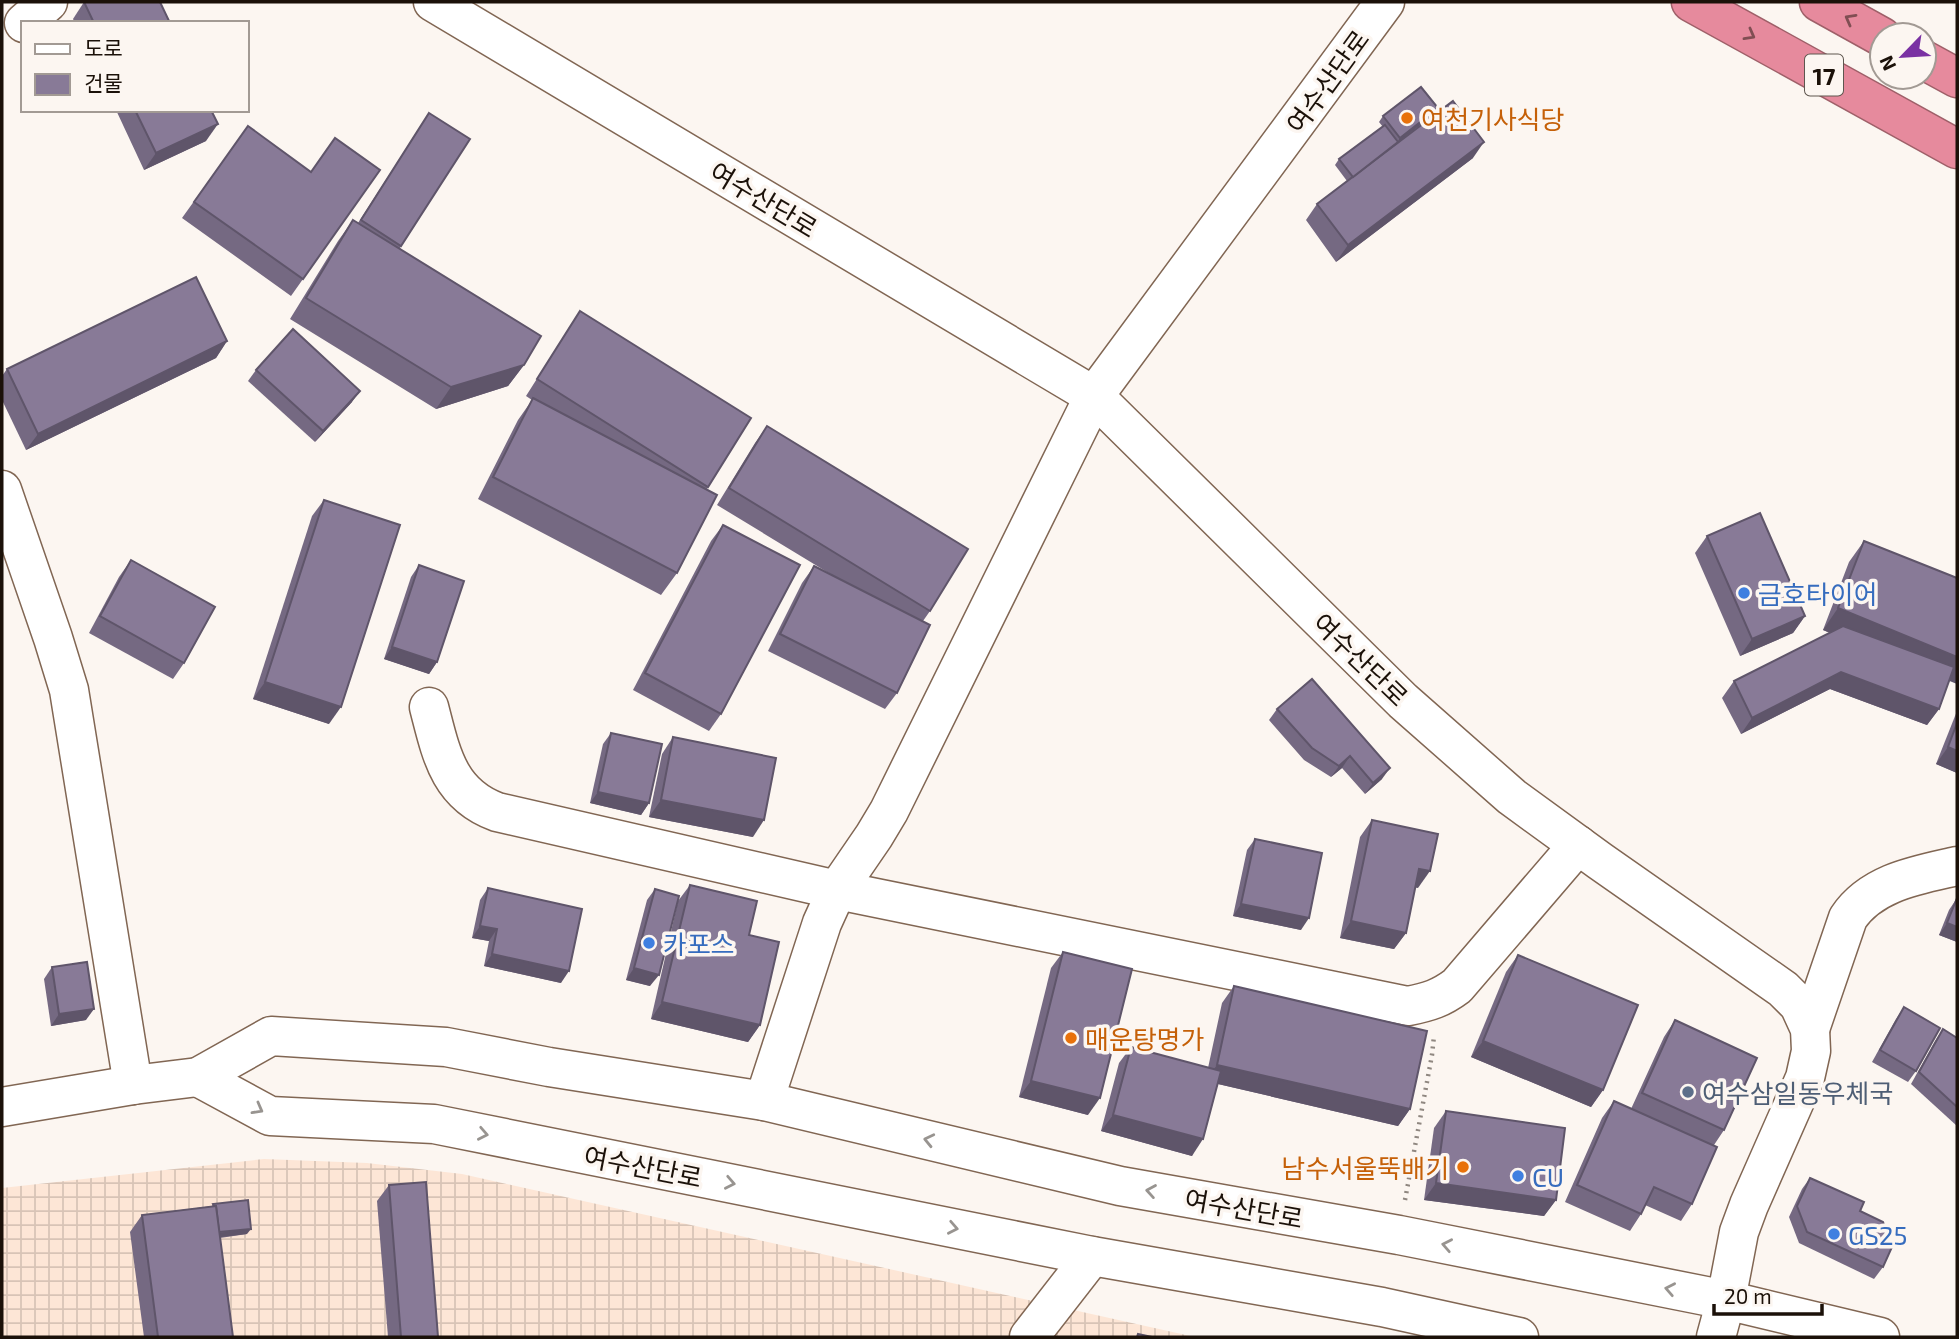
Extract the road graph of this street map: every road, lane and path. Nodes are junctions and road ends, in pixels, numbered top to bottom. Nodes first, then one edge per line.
1 (48, 2) edge
2 (433, 2) edge
3 (1385, 2) edge
4 (1691, 2) edge
5 (1819, 2) edge
6 (25, 21) edge
7 (21, 25) edge
8 (1868, 29) edge
9 (2, 43) edge
10 (1938, 68) edge
11 (1957, 78) edge
12 (1957, 149) edge
13 (1094, 396) junction
14 (2, 490) edge
15 (429, 707) dead end
16 (1578, 845) junction
17 (1957, 866) edge
18 (838, 890) junction
19 (1431, 1000) junction
20 (1810, 1028) junction
21 (198, 1077) junction
22 (133, 1085) junction
23 (764, 1101) junction
24 (2, 1107) edge
25 (1399, 1235) junction
26 (1092, 1256) junction
27 (1727, 1300) junction
28 (1029, 1337) edge
29 (1520, 1337) edge
30 (1716, 1337) edge
31 (1880, 1337) edge

1 - 6 street
2 - 13 street, 여수산단로
3 - 13 street, 여수산단로
4 -> 12 highway, 17
8 -> 5 highway, 17
7 - 9 street
10 - 11 highway
13 - 16 street, 여수산단로
13 - 18 street, 여수산단로
14 - 22 street
15 - 18 street
16 - 19 street
16 - 20 street, 여수산단로
17 - 20 street
18 - 19 street
18 - 23 street, 여수산단로
19 - 25 path
20 - 27 street
21 - 22 street, 여수산단로
21 - 23 street, 여수산단로
21 -> 26 street, 여수산단로
22 - 24 street, 여수산단로
25 -> 23 street, 여수산단로
27 -> 25 street, 여수산단로
26 - 28 street
26 - 29 street, 여수산단로
27 - 30 street
27 - 31 street, 여수산단로

